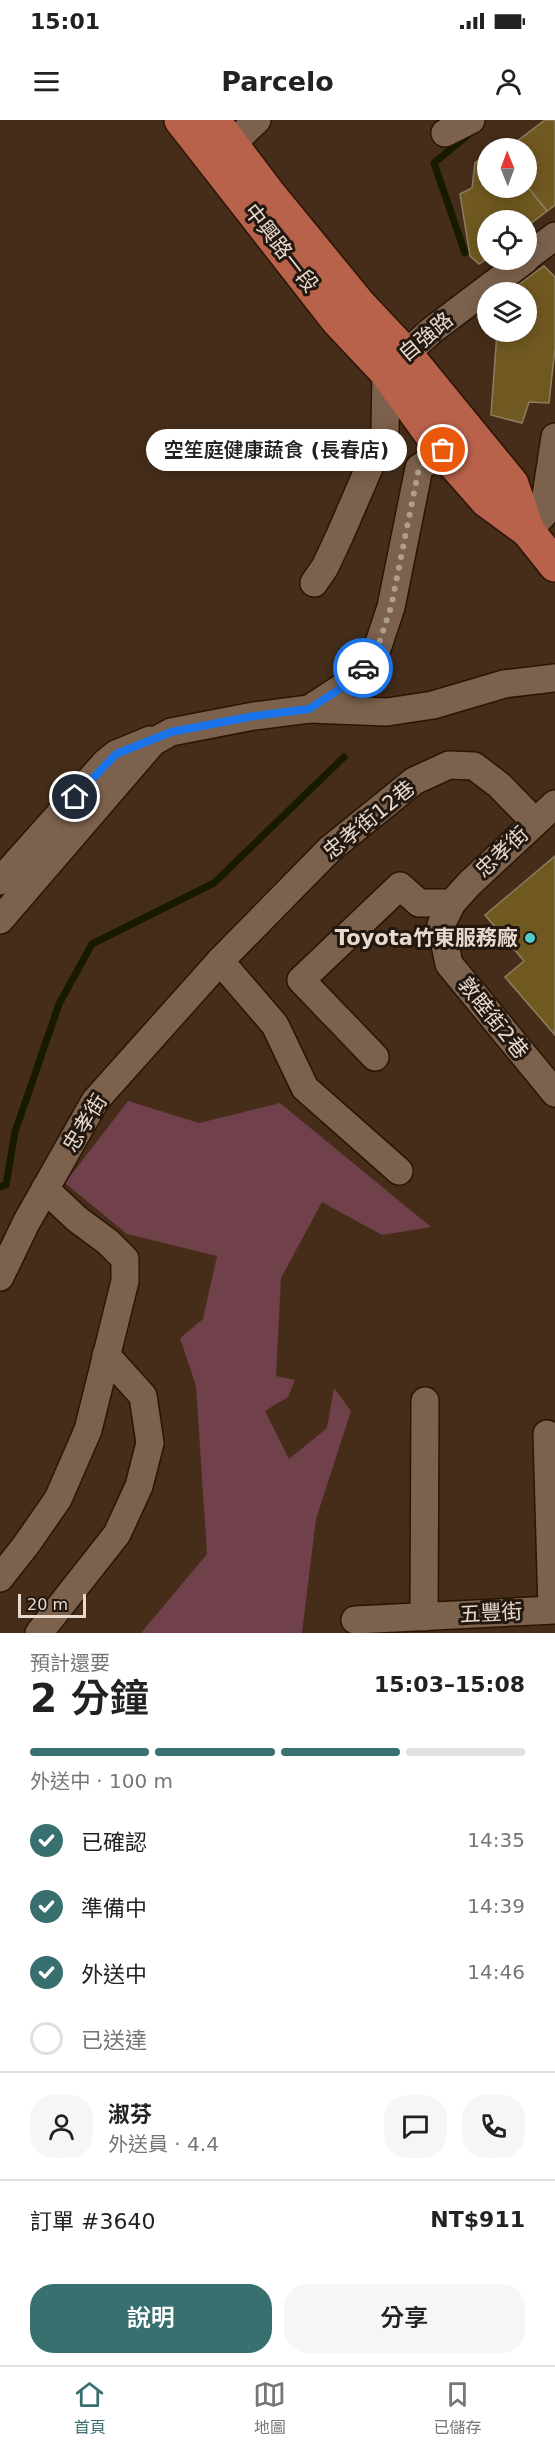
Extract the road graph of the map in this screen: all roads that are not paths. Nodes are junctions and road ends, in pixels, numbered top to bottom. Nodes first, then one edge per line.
1 (181, 120) edge
2 (257, 120) edge
3 (471, 120) edge
4 (223, 132) edge
5 (445, 133) dead end
6 (555, 236) edge
7 (537, 250) edge
8 (512, 270) edge
9 (396, 362) junction
10 (555, 437) edge
11 (443, 450) junction
12 (528, 531) junction
13 (555, 565) edge
14 (314, 583) dead end
15 (555, 678) edge
16 (309, 709) junction
17 (171, 732) junction
18 (545, 813) edge
19 (0, 881) edge
20 (452, 903) junction
21 (0, 920) edge
22 (220, 961) junction
23 (375, 1057) dead end
24 (555, 1094) edge
25 (399, 1171) dead end
26 (45, 1190) junction
27 (0, 1276) edge
28 (106, 1355) junction
29 (425, 1401) dead end
30 (548, 1434) dead end
31 (0, 1578) edge
32 (553, 1609) edge
33 (424, 1617) junction
34 (355, 1620) dead end
35 (39, 1633) edge

1 - 9 main road, 中興路一段
2 - 4 street
3 - 5 street
4 - 9 main road, 中興路一段
6 - 7 street, 自強路
8 - 9 street, 自強路
9 - 11 main road
9 - 12 main road
9 - 14 street
10 - 12 street
11 - 12 main road
11 - 16 street
12 - 13 main road
15 - 16 street
16 - 17 street
17 - 19 street
17 - 21 street
18 - 20 street, 忠孝街
18 - 22 street, 忠孝街12巷
20 - 23 street
20 - 24 street, 敦睦街2巷
22 - 25 street
22 - 26 street, 忠孝街
26 - 27 street, 忠孝街
26 - 28 street
28 - 31 street
28 - 35 street
29 - 33 street
30 - 32 street
32 - 33 street, 五豐街
33 - 34 street, 五豐街

